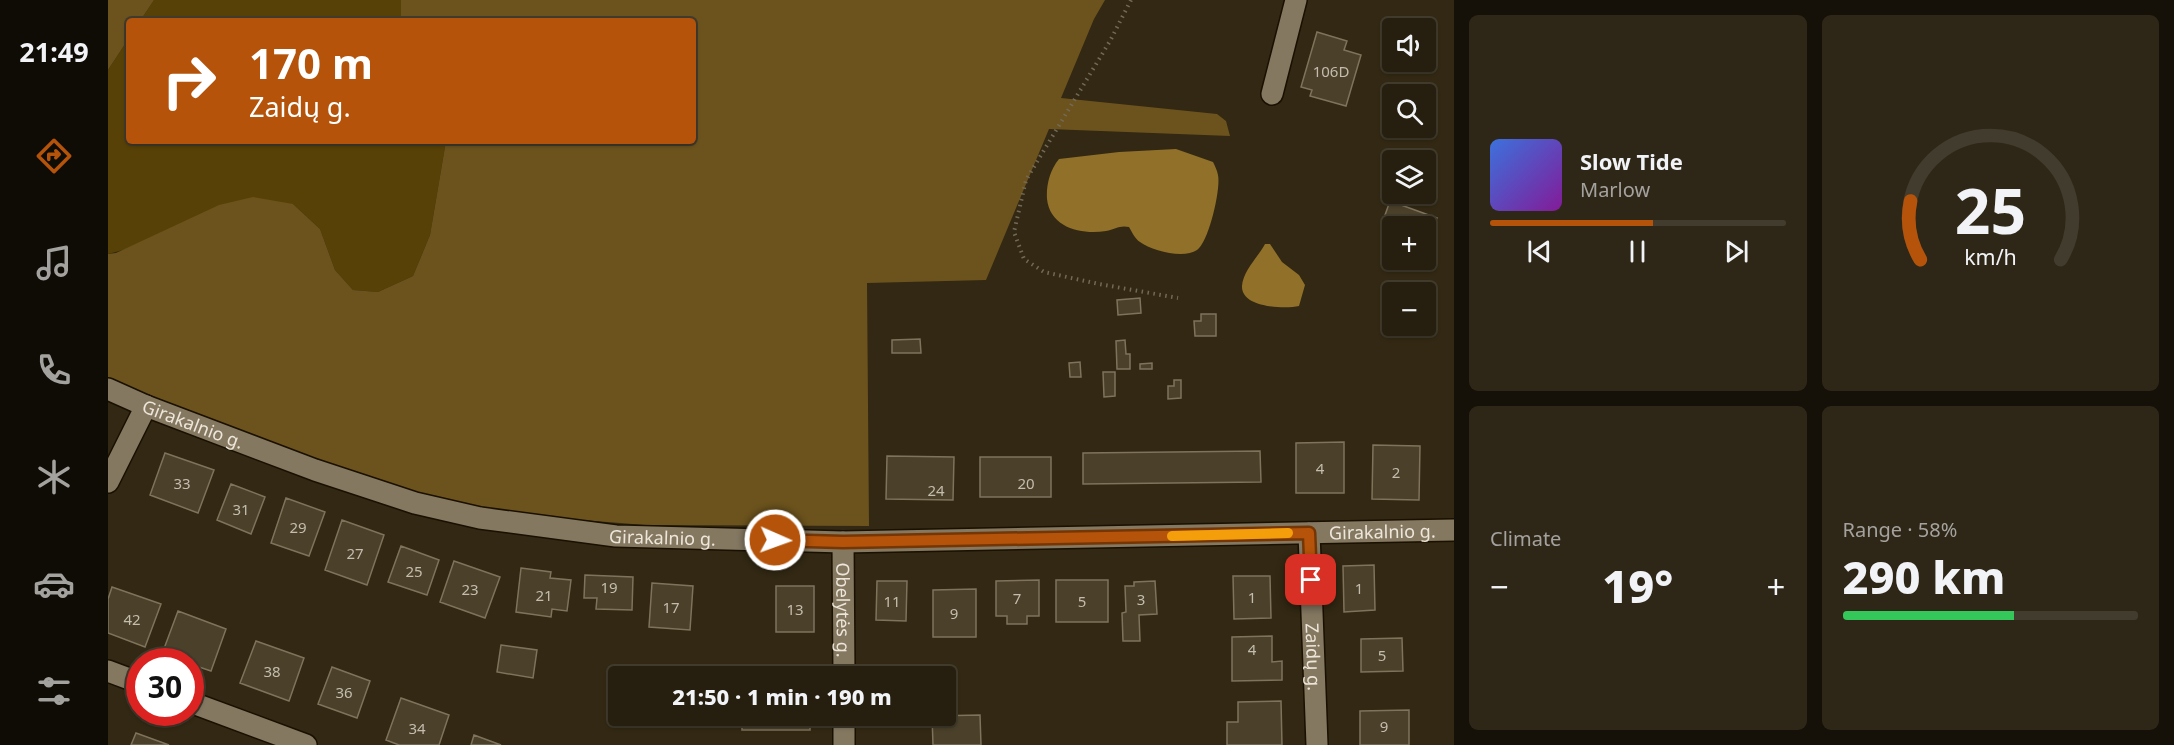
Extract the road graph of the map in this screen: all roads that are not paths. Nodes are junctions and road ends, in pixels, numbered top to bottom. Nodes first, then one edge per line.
1 (1296, 0) edge
2 (1272, 94) dead end
3 (108, 389) edge
4 (146, 406) junction
5 (108, 482) edge
6 (1454, 530) edge
7 (1309, 533) junction
8 (843, 542) junction
9 (844, 666) edge
10 (108, 671) edge
11 (126, 677) edge
12 (204, 707) edge
13 (844, 726) edge
14 (306, 745) edge
15 (844, 745) edge
16 (1317, 745) edge

1 - 2 street
3 - 4 street, Girakalnio g.
4 - 5 street
4 - 8 street, Girakalnio g.
6 - 7 street, Girakalnio g.
7 - 8 street, Girakalnio g.
7 - 16 street, Zaidų g.
8 - 9 street, Obelytės g.
10 - 11 street
12 - 14 street
13 - 15 street

